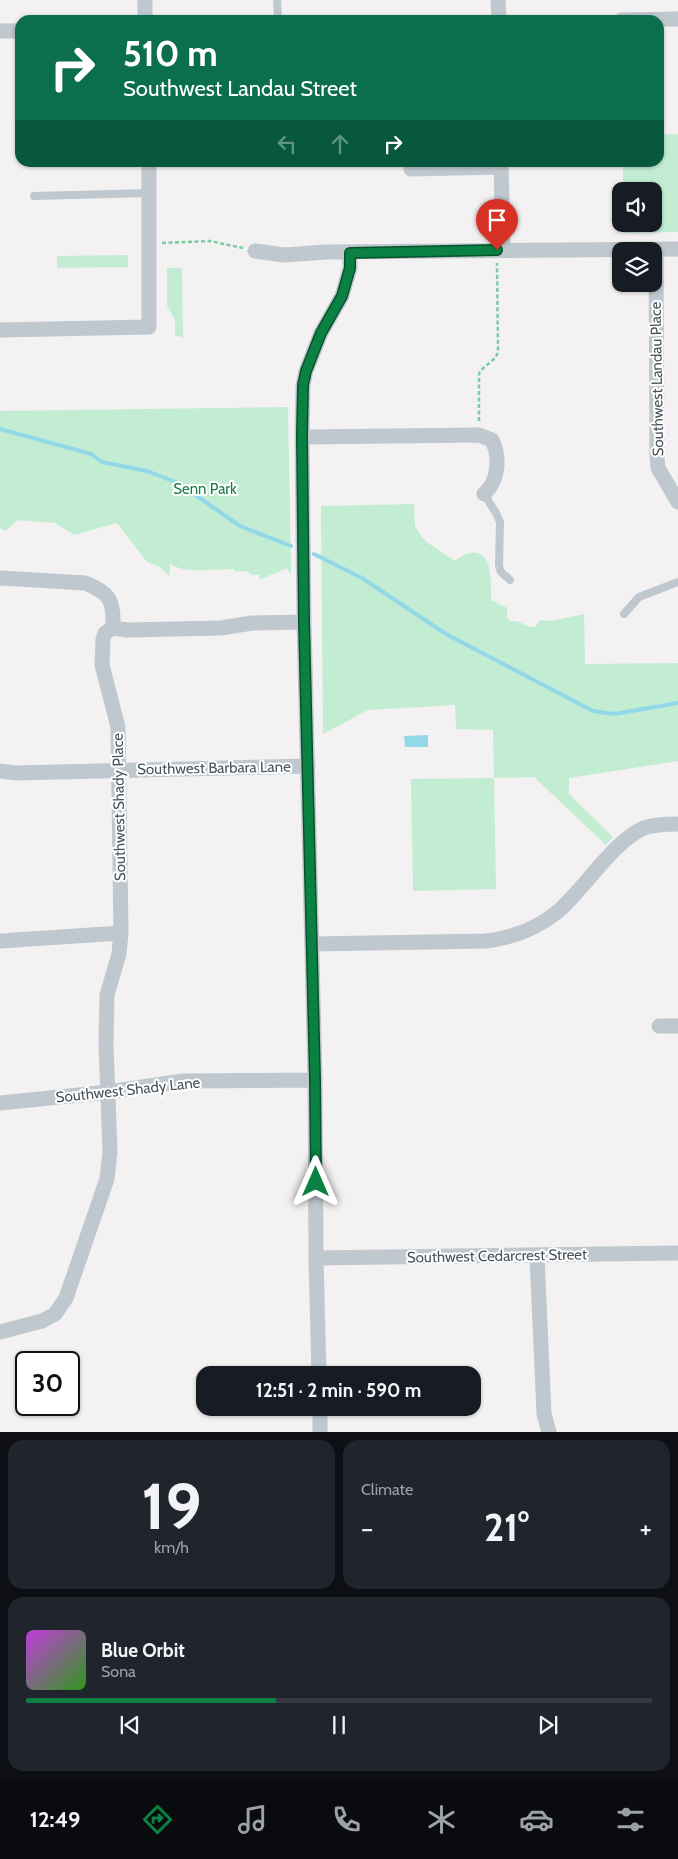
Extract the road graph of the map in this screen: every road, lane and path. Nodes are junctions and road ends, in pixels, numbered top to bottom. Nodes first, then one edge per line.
1 (145, 0) edge
2 (276, 0) edge
3 (498, 0) edge
4 (145, 15) edge
5 (278, 15) edge
6 (499, 15) edge
7 (664, 19) edge
8 (678, 19) edge
9 (0, 31) edge
10 (15, 31) edge
11 (149, 167) edge
12 (456, 167) edge
13 (501, 167) edge
14 (411, 169) dead end
15 (149, 194) junction
16 (34, 196) dead end
17 (150, 243) junction
18 (612, 249) edge
19 (662, 249) edge
20 (678, 249) edge
21 (500, 250) junction
22 (254, 251) joint
23 (350, 253) junction
24 (656, 292) edge
25 (0, 330) edge
26 (478, 414) dead end
27 (302, 436) junction
28 (484, 494) joint
29 (678, 502) edge
30 (0, 578) edge
31 (510, 580) dead end
32 (678, 582) edge
33 (624, 614) dead end
34 (304, 622) junction
35 (113, 628) junction
36 (308, 766) junction
37 (120, 769) junction
38 (0, 771) edge
39 (678, 824) edge
40 (121, 933) junction
41 (0, 942) edge
42 (312, 944) junction
43 (659, 1026) dead end
44 (678, 1026) edge
45 (315, 1080) junction
46 (108, 1092) junction
47 (0, 1103) edge
48 (678, 1254) edge
49 (537, 1256) junction
50 (316, 1258) junction
51 (0, 1332) edge
52 (319, 1366) edge
53 (320, 1416) edge
54 (320, 1432) edge
55 (549, 1432) edge

1 - 4 street
2 - 5 lane
3 - 6 street
7 - 8 street
9 - 10 street
11 - 15 street
12 - 14 street
13 - 21 street
15 - 16 lane
15 - 17 street
17 - 22 path
17 - 25 street
18 - 21 street
19 - 20 street
21 - 23 street
21 - 26 path
22 - 23 street
23 - 27 street
24 - 29 street, Southwest Landau Place
27 - 28 street
27 - 34 street
28 - 31 lane
30 - 35 street
32 - 33 lane
34 - 35 street
34 - 36 street
35 - 37 street, Southwest Shady Place
36 - 37 street, Southwest Barbara Lane
36 - 42 street
37 - 38 street, Southwest Barbara Lane
37 - 40 street, Southwest Shady Place
39 - 42 street
40 - 41 street
40 - 46 street, Southwest Shady Place
42 - 45 street
43 - 44 street
45 - 46 street, Southwest Shady Lane
45 - 50 street
46 - 47 street, Southwest Shady Lane
46 - 51 street, Southwest Shady Place
48 - 49 street, Southwest Cedarcrest Street
49 - 50 street, Southwest Cedarcrest Street
49 - 55 street
50 - 52 street
53 - 54 street

